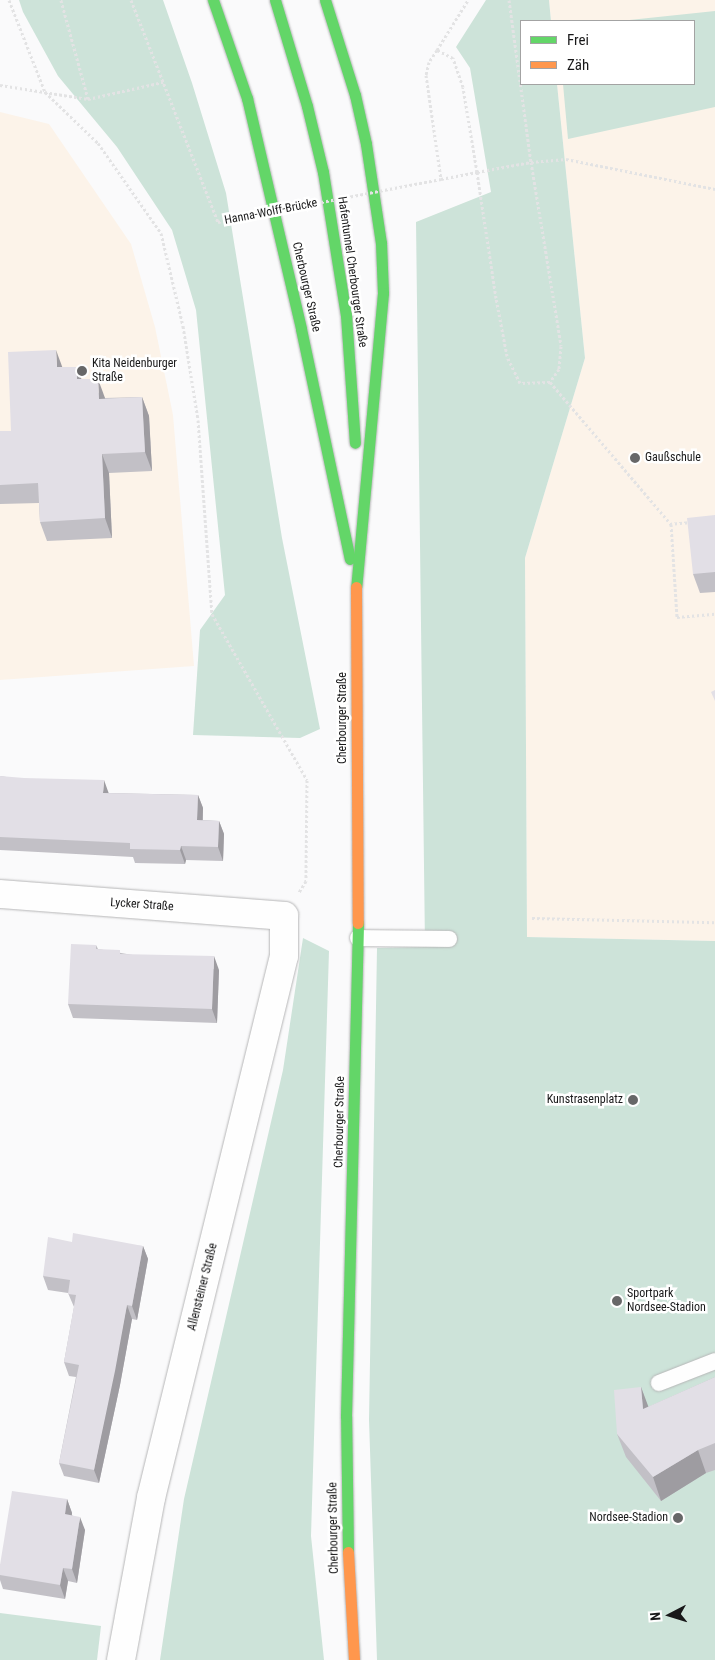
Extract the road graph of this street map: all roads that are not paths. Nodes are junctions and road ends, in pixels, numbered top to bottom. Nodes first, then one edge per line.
1 (213, 0) edge
2 (275, 0) edge
3 (325, 0) edge
4 (356, 585) junction
5 (0, 894) edge
6 (284, 916) joint
7 (358, 938) junction
8 (449, 939) dead end
9 (715, 1361) edge
10 (659, 1382) dead end
11 (121, 1660) edge
12 (354, 1660) edge

1 - 4 main road, Cherbourger Straße
2 - 4 main road, Hafentunnel Cherbourger Straße
3 - 4 main road, Cherbourger Straße
4 - 7 main road, Cherbourger Straße
5 - 6 street, Lycker Straße
6 - 11 street, Allensteiner Straße
7 - 8 lane
7 - 12 main road, Cherbourger Straße
9 - 10 lane

